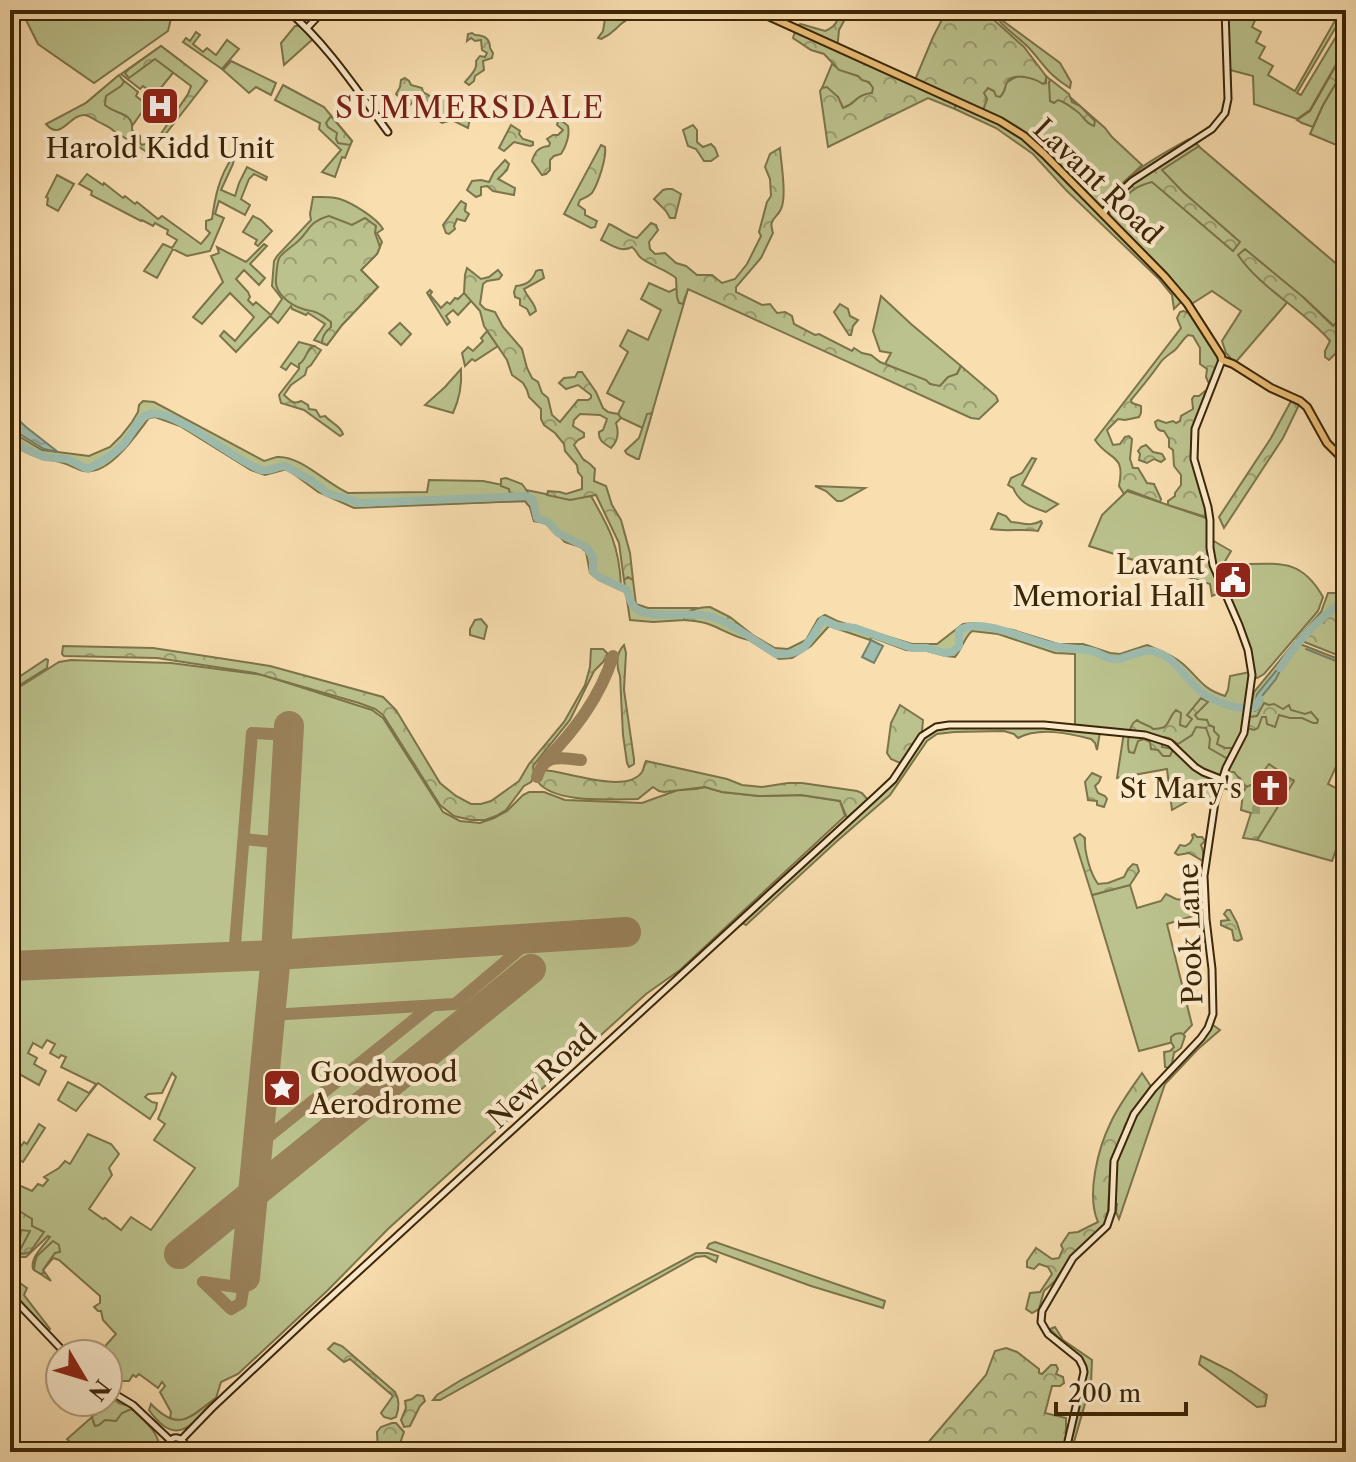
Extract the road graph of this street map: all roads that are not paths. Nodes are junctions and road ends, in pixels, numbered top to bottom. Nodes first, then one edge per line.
1 (287, 10) edge
2 (324, 10) edge
3 (755, 10) edge
4 (1225, 10) edge
5 (307, 28) junction
6 (388, 132) dead end
7 (1103, 214) junction
8 (1222, 360) junction
9 (1346, 462) edge
10 (1223, 780) junction
11 (10, 1295) edge
12 (51, 1338) edge
13 (124, 1400) edge
14 (182, 1439) junction
15 (170, 1440) junction
16 (169, 1452) edge
17 (183, 1452) edge
18 (1068, 1452) edge

1 - 5 street
2 - 5 street
3 - 7 main road, Lavant Road
4 - 7 street
5 - 6 street
7 - 8 main road, Lavant Road
8 - 9 main road, Lavant Road
8 - 10 street, Pook Lane
10 - 14 street, New Road
10 - 18 street, Pook Lane
11 - 12 street
13 - 15 street
14 - 15 street
14 - 17 street
15 - 16 street

